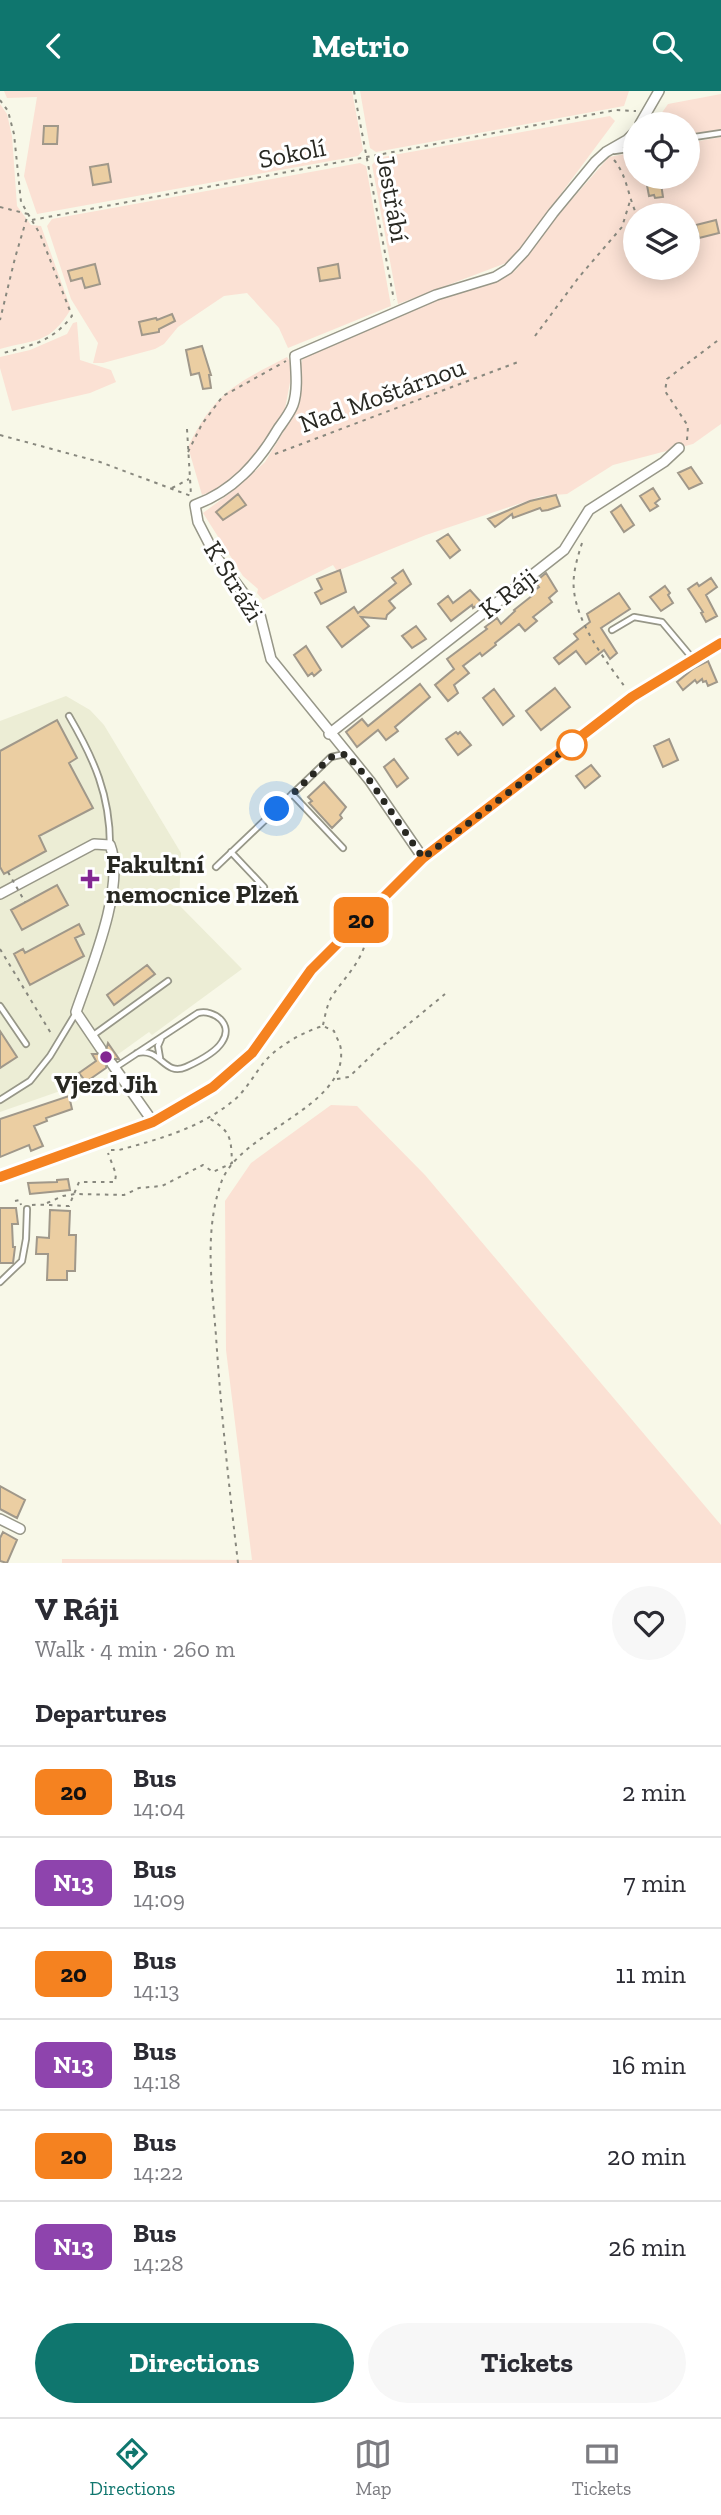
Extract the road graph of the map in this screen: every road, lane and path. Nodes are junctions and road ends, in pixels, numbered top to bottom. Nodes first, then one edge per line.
1 (354, 91) edge
2 (659, 91) edge
3 (0, 100) edge
4 (646, 112) joint
5 (721, 133) edge
6 (700, 136) edge
7 (623, 142) edge
8 (623, 150) edge
9 (606, 152) junction
10 (368, 156) junction
11 (630, 201) joint
12 (0, 207) edge
13 (28, 214) junction
14 (32, 220) junction
15 (396, 311) junction
16 (0, 320) edge
17 (534, 335) dead end
18 (721, 338) edge
19 (0, 354) edge
20 (295, 356) junction
21 (519, 362) dead end
22 (187, 429) dead end
23 (0, 435) edge
24 (679, 448) joint
25 (188, 452) junction
26 (258, 460) junction
27 (190, 478) junction
28 (171, 488) junction
29 (581, 522) junction
30 (612, 630) dead end
31 (721, 643) edge
32 (693, 660) junction
33 (632, 697) junction
34 (69, 716) dead end
35 (330, 734) junction
36 (346, 754) junction
37 (292, 794) junction
38 (110, 845) junction
39 (343, 848) dead end
40 (231, 852) junction
41 (423, 858) junction
42 (216, 867) dead end
43 (8, 872) dead end
44 (264, 887) dead end
45 (0, 894) edge
46 (25, 902) dead end
47 (365, 916) junction
48 (0, 949) edge
49 (168, 981) dead end
50 (445, 994) dead end
51 (0, 1006) edge
52 (76, 1012) junction
53 (323, 1026) junction
54 (164, 1035) junction
55 (92, 1036) junction
56 (26, 1044) dead end
57 (58, 1044) junction
58 (101, 1049) tunnel mouth
59 (137, 1053) junction
60 (160, 1059) junction
61 (113, 1066) joint
62 (336, 1079) junction
63 (0, 1100) edge
64 (207, 1117) junction
65 (153, 1122) junction
66 (100, 1140) junction
67 (108, 1153) dead end
68 (232, 1163) junction
69 (0, 1177) edge
70 (75, 1193) junction
71 (15, 1201) dead end
72 (47, 1203) junction
73 (27, 1209) dead end
74 (0, 1282) edge
75 (0, 1519) edge
76 (20, 1529) dead end
77 (238, 1563) edge

1 - 10 path, Jestřábí
2 - 4 street
3 - 13 path
4 - 10 path, Sokolí
5 - 6 lane
7 - 9 street
8 - 9 lane
9 - 11 path
9 - 15 street
10 - 14 path, Sokolí
10 - 15 path, Jestřábí
11 - 17 path
12 - 13 path
13 - 14 path
13 - 16 path
14 - 19 path
15 - 20 street
18 - 24 path
20 - 25 path
20 - 26 street, K Stráži
21 - 26 path, Nad Moštárnou
22 - 25 path
23 - 28 path
24 - 29 street, K Ráji
25 - 27 path
26 - 35 street, K Stráži
27 - 28 path
27 - 28 path
29 - 33 path
29 - 35 street, K Ráji
30 - 32 lane
31 - 32 street
32 - 33 street
33 - 41 street
34 - 38 lane
35 - 36 street, K Stráži
36 - 37 lane
36 - 41 street, K Stráži
37 - 39 lane
37 - 40 lane
38 - 45 street
38 - 52 street
40 - 42 lane
40 - 44 lane
41 - 47 street
43 - 46 path, bridge
47 - 53 path
47 - 65 street
48 - 57 path
49 - 55 lane
50 - 62 path
51 - 56 lane
52 - 55 street
52 - 57 lane
53 - 62 path
53 - 64 path
54 - 59 lane
54 - 60 lane
54 - 60 lane
55 - 58 street
57 - 63 lane
59 - 60 lane
59 - 61 lane
61 - 65 street
62 - 68 path
64 - 66 path
64 - 68 path
65 - 66 street
66 - 69 street
67 - 70 path
68 - 70 path
68 - 77 path
70 - 72 path
70 - 72 path
71 - 72 path
73 - 74 lane
75 - 76 street

